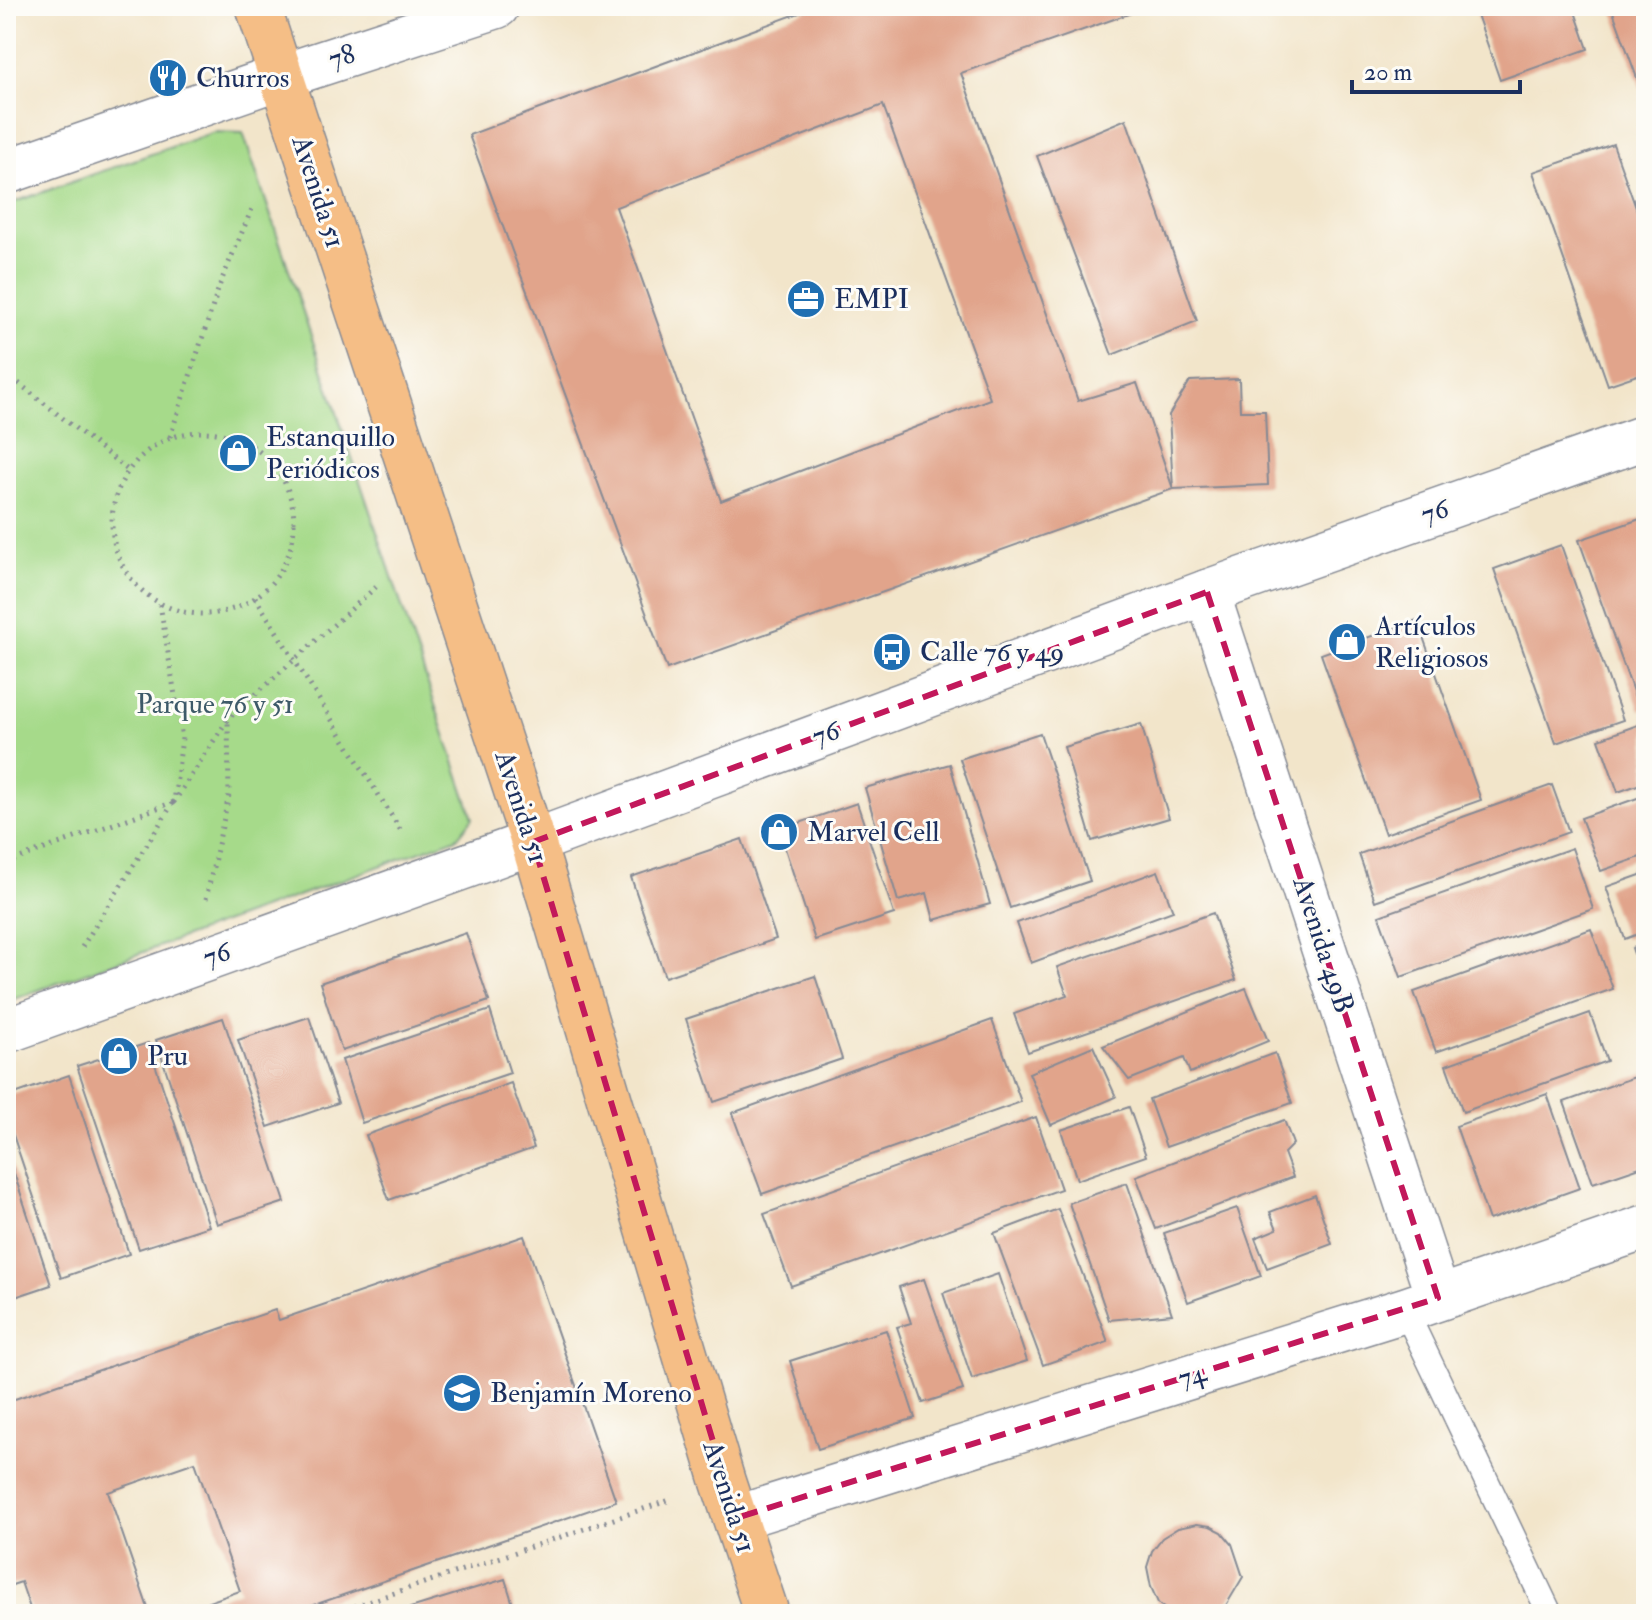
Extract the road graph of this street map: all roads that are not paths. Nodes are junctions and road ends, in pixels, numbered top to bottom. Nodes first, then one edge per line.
1 (258, 6) edge
2 (497, 6) edge
3 (280, 77) junction
4 (6, 172) edge
5 (1645, 442) edge
6 (1207, 592) junction
7 (533, 842) junction
8 (6, 1031) edge
9 (1646, 1227) edge
10 (1422, 1304) junction
11 (730, 1500) junction
12 (767, 1614) edge
13 (1550, 1614) edge

1 - 3 main road, Avenida 51
2 - 3 street, 78
3 - 4 street, 78
3 - 7 main road, Avenida 51
5 - 6 street, 76
6 - 7 street, 76
6 - 10 street, Avenida 49B
7 - 8 street, 76
7 - 11 main road, Avenida 51
9 - 10 street, 74
10 - 11 street, 74
10 - 13 lane
11 - 12 main road, Avenida 51

